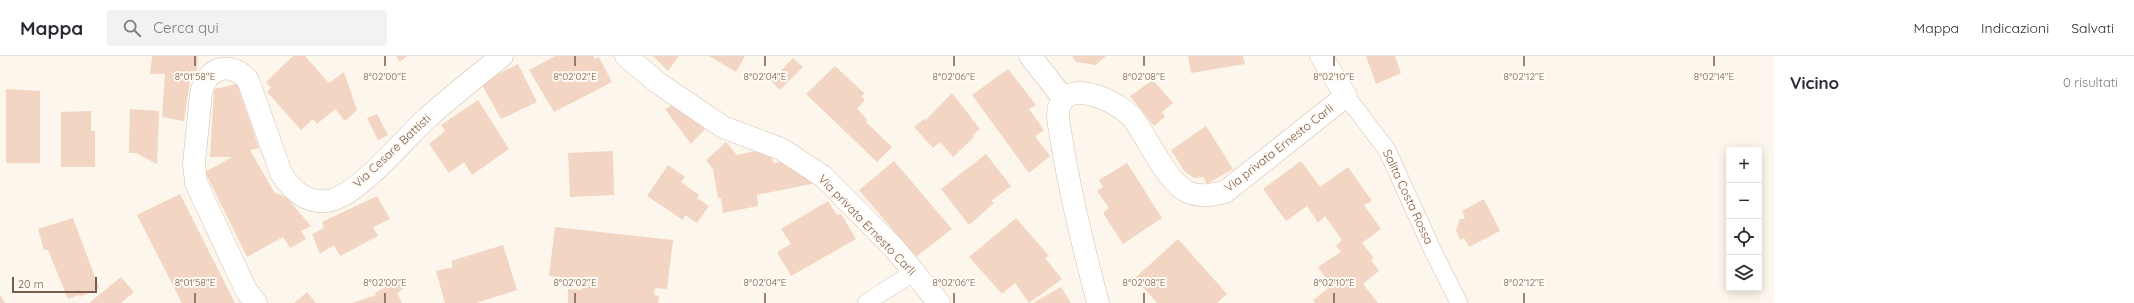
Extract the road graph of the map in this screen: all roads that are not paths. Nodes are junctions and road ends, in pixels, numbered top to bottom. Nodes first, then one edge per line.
1 (502, 56) edge
2 (626, 56) edge
3 (1030, 56) edge
4 (1320, 56) edge
5 (1346, 96) junction
6 (1064, 99) junction
7 (914, 272) junction
8 (256, 303) edge
9 (866, 303) edge
10 (939, 303) edge
11 (1098, 303) edge
12 (1459, 303) edge

1 - 8 street, Via Cesare Battisti
2 - 7 street, Via privata Ernesto Carli
3 - 6 street
4 - 5 street, Salita Costa Rossa
5 - 6 street, Via privata Ernesto Carli
5 - 12 lane, Salita Costa Rossa
6 - 11 street
7 - 9 lane
7 - 10 street, Via privata Ernesto Carli

